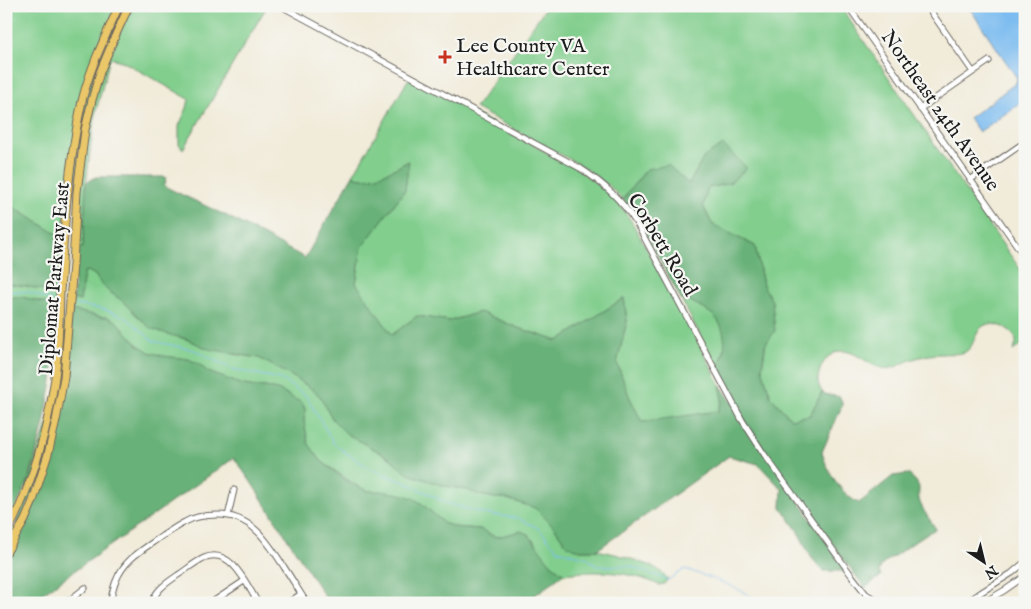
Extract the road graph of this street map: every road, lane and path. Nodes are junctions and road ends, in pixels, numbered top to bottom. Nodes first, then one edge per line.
1 (119, 6) edge
2 (129, 6) edge
3 (281, 6) edge
4 (848, 6) edge
5 (927, 6) edge
6 (97, 56) junction
7 (105, 60) junction
8 (989, 61) dead end
9 (973, 72) junction
10 (920, 109) junction
11 (1024, 143) edge
12 (970, 180) junction
13 (69, 187) junction
14 (78, 187) junction
15 (1025, 257) edge
16 (52, 399) junction
17 (60, 400) junction
18 (234, 490) dead end
19 (228, 516) junction
20 (12, 524) junction
21 (20, 528) junction
22 (6, 535) edge
23 (6, 553) edge
24 (1025, 562) edge
25 (1025, 576) edge
26 (244, 581) junction
27 (85, 588) dead end
28 (301, 594) junction
29 (66, 603) edge
30 (110, 603) edge
31 (152, 603) edge
32 (211, 603) edge
33 (258, 603) edge
34 (288, 603) edge
35 (306, 603) edge
36 (882, 603) edge
37 (966, 603) edge
38 (983, 603) edge

1 - 6 main road, Diplomat Parkway East
2 - 7 main road, Diplomat Parkway East
3 - 36 street, Corbett Road
4 - 10 street, Northeast 24th Avenue
5 - 9 street
6 - 7 main road
6 - 13 main road, Diplomat Parkway East
7 - 14 main road, Diplomat Parkway East
8 - 9 street
9 - 10 street
10 - 12 street, Northeast 24th Avenue
11 - 12 street
12 - 15 street, Northeast 24th Avenue
13 - 14 main road
13 - 16 main road, Diplomat Parkway East
14 - 17 main road, Diplomat Parkway East
16 - 17 main road
16 - 20 main road, Diplomat Parkway East
17 - 21 main road, Diplomat Parkway East
18 - 19 street
19 - 28 street
19 - 30 street
20 - 21 main road
20 - 22 main road, Diplomat Parkway East
21 - 23 main road, Diplomat Parkway East
24 - 37 street
25 - 38 street
26 - 31 street
26 - 32 street
26 - 33 street
27 - 29 street
28 - 34 street
28 - 35 street

